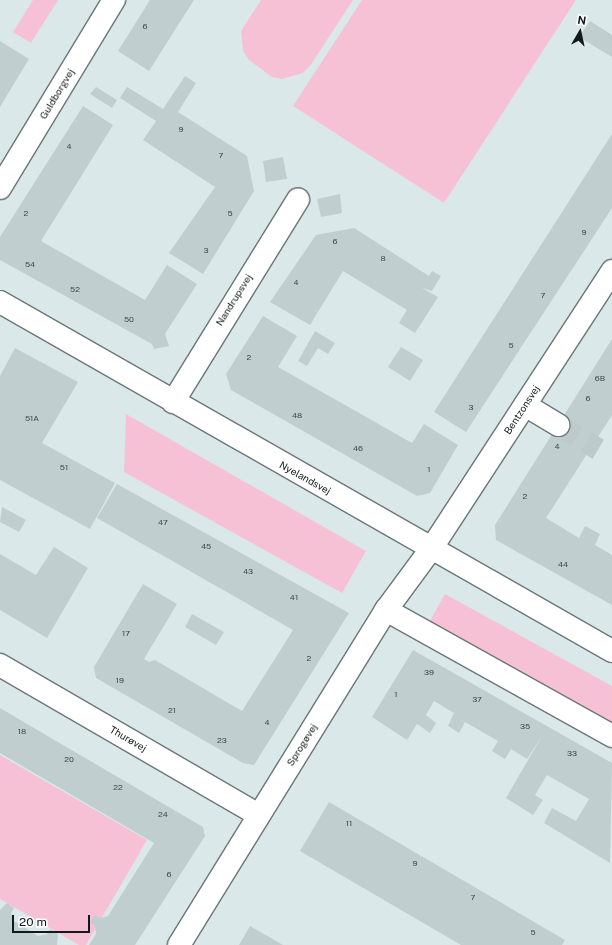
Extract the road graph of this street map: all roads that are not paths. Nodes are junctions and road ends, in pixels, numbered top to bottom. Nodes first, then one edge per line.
1 (114, 0) edge
2 (0, 188) edge
3 (298, 200) dead end
4 (612, 271) edge
5 (0, 302) edge
6 (173, 402) junction
7 (525, 405) junction
8 (558, 425) tunnel mouth
9 (431, 549) junction
10 (386, 610) junction
11 (612, 651) edge
12 (0, 665) edge
13 (612, 736) edge
14 (257, 814) junction
15 (179, 945) edge

1 - 2 street, Guldborgvej
3 - 6 street, Nandrupsvej
4 - 7 street, Bentzonsvej
5 - 6 street, Nyelandsvej
6 - 9 street, Nyelandsvej
7 - 8 street
7 - 9 street, Bentzonsvej
9 - 10 street, Sprogøvej
9 - 11 street, Nyelandsvej
10 - 13 street
10 - 14 street, Sprogøvej
12 - 14 street, Thurøvej
14 - 15 street, Sprogøvej

